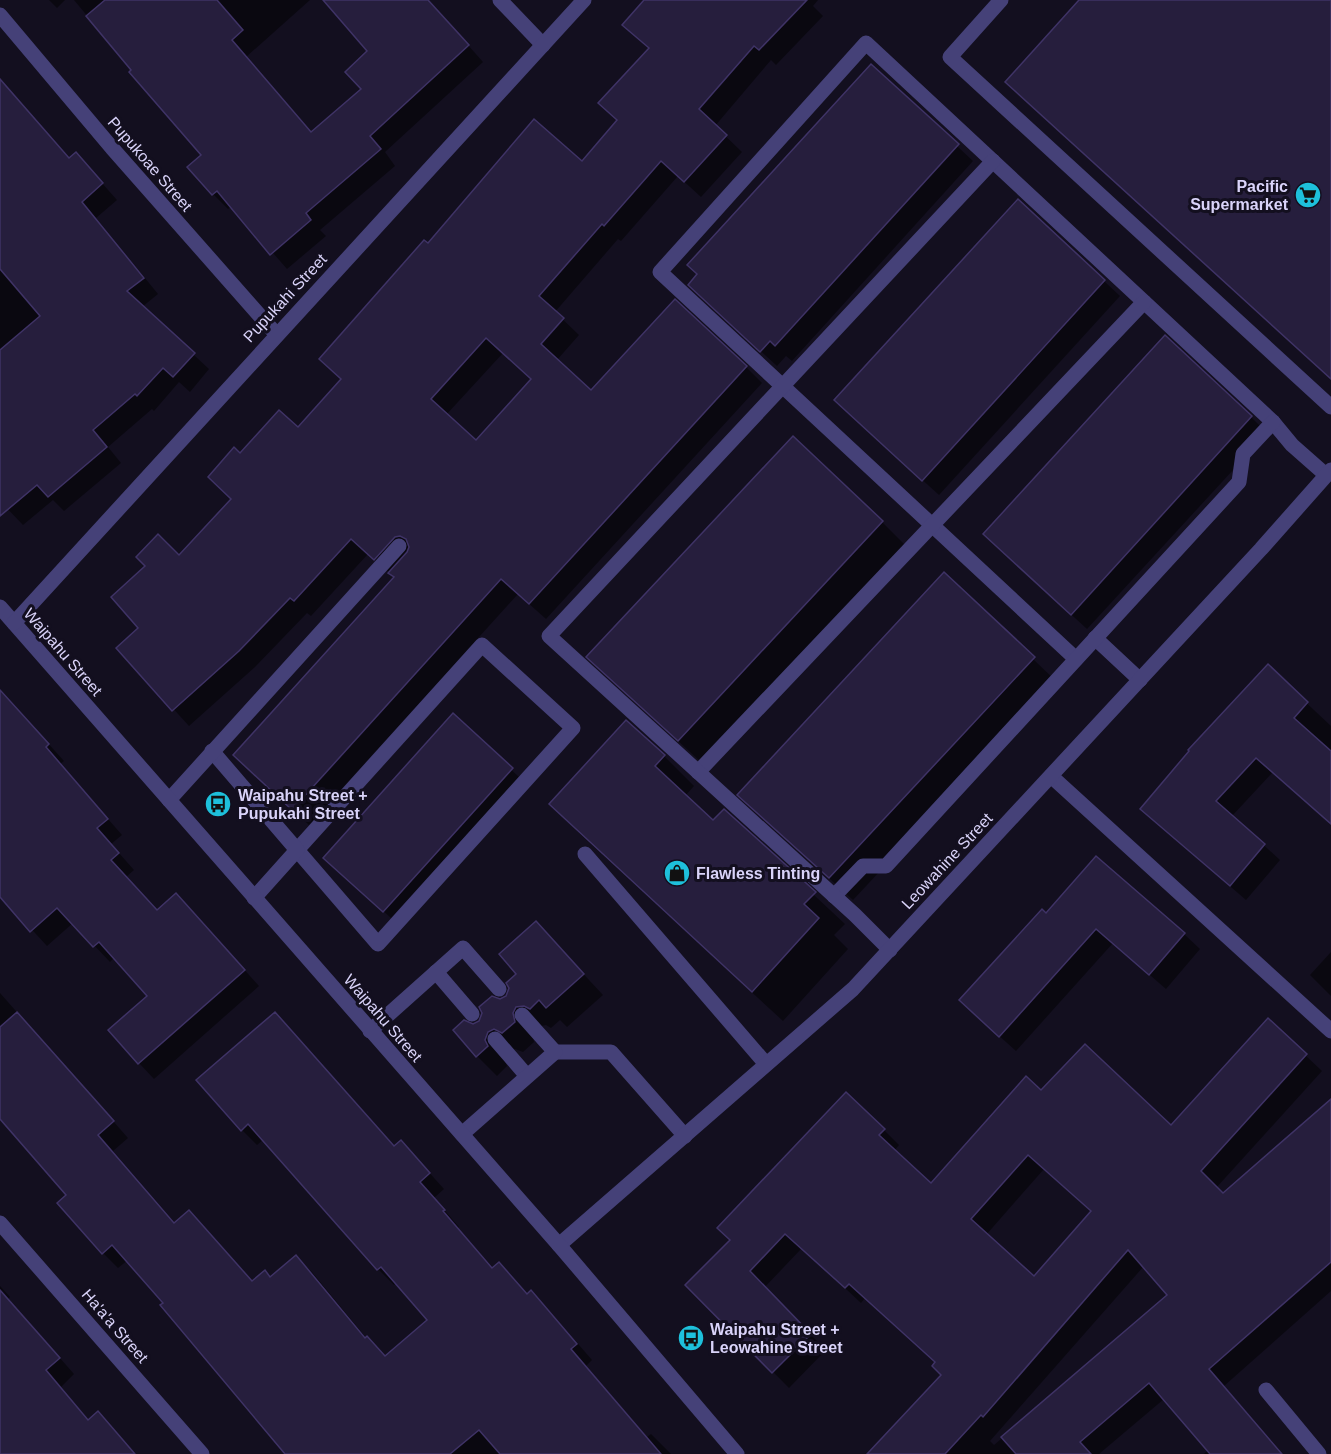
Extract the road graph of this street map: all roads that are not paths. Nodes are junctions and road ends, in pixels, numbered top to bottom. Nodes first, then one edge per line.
1 (500, 0) edge
2 (584, 0) edge
3 (1001, 0) edge
4 (0, 15) edge
5 (543, 45) junction
6 (993, 160) junction
7 (1144, 302) junction
8 (276, 334) junction
9 (782, 386) junction
10 (1331, 407) edge
11 (1274, 423) junction
12 (1329, 472) edge
13 (932, 526) junction
14 (399, 546) dead end
15 (0, 607) edge
16 (14, 623) junction
17 (1095, 638) junction
18 (1076, 659) junction
19 (1140, 680) junction
20 (212, 751) junction
21 (698, 772) junction
22 (1051, 776) junction
23 (169, 800) junction
24 (297, 850) junction
25 (585, 854) dead end
26 (834, 896) junction
27 (254, 897) junction
28 (890, 950) junction
29 (436, 972) junction
30 (499, 989) dead end
31 (472, 1014) dead end
32 (522, 1015) dead end
33 (370, 1030) junction
34 (1331, 1031) edge
35 (495, 1040) dead end
36 (555, 1052) junction
37 (766, 1064) junction
38 (527, 1076) junction
39 (462, 1134) junction
40 (685, 1136) junction
41 (0, 1223) edge
42 (560, 1245) junction
43 (1266, 1389) dead end
44 (202, 1454) edge
45 (737, 1454) edge
46 (1320, 1454) edge

1 - 5 street
2 - 5 street, Pupukahi Street
3 - 10 street
4 - 8 street, Pupukoae Street
5 - 8 street, Pupukahi Street
6 - 7 street
6 - 9 street
6 - 9 street
7 - 11 street
7 - 13 street
8 - 16 street, Pupukahi Street
9 - 13 street
9 - 21 street
11 - 12 street
11 - 17 street
12 - 19 street, Leowahine Street
13 - 18 street
13 - 21 street
14 - 20 street
15 - 16 street, Waipahu Street
16 - 23 street, Waipahu Street
17 - 18 street
17 - 19 street
18 - 26 street
19 - 22 street, Leowahine Street
20 - 23 street
20 - 24 street
21 - 26 street
22 - 28 street, Leowahine Street
22 - 34 street
23 - 27 street, Waipahu Street
24 - 24 street
24 - 27 street
25 - 37 street
26 - 28 street
27 - 33 street, Waipahu Street
28 - 37 street, Leowahine Street
29 - 30 street
29 - 31 street
29 - 33 street
32 - 36 street
33 - 39 street, Waipahu Street
35 - 38 street
36 - 38 street
36 - 40 street
37 - 40 street, Leowahine Street
38 - 39 street
39 - 42 street, Waipahu Street
40 - 42 street, Leowahine Street
41 - 44 street, Ha'a'a Street
42 - 45 street, Waipahu Street
43 - 46 street

